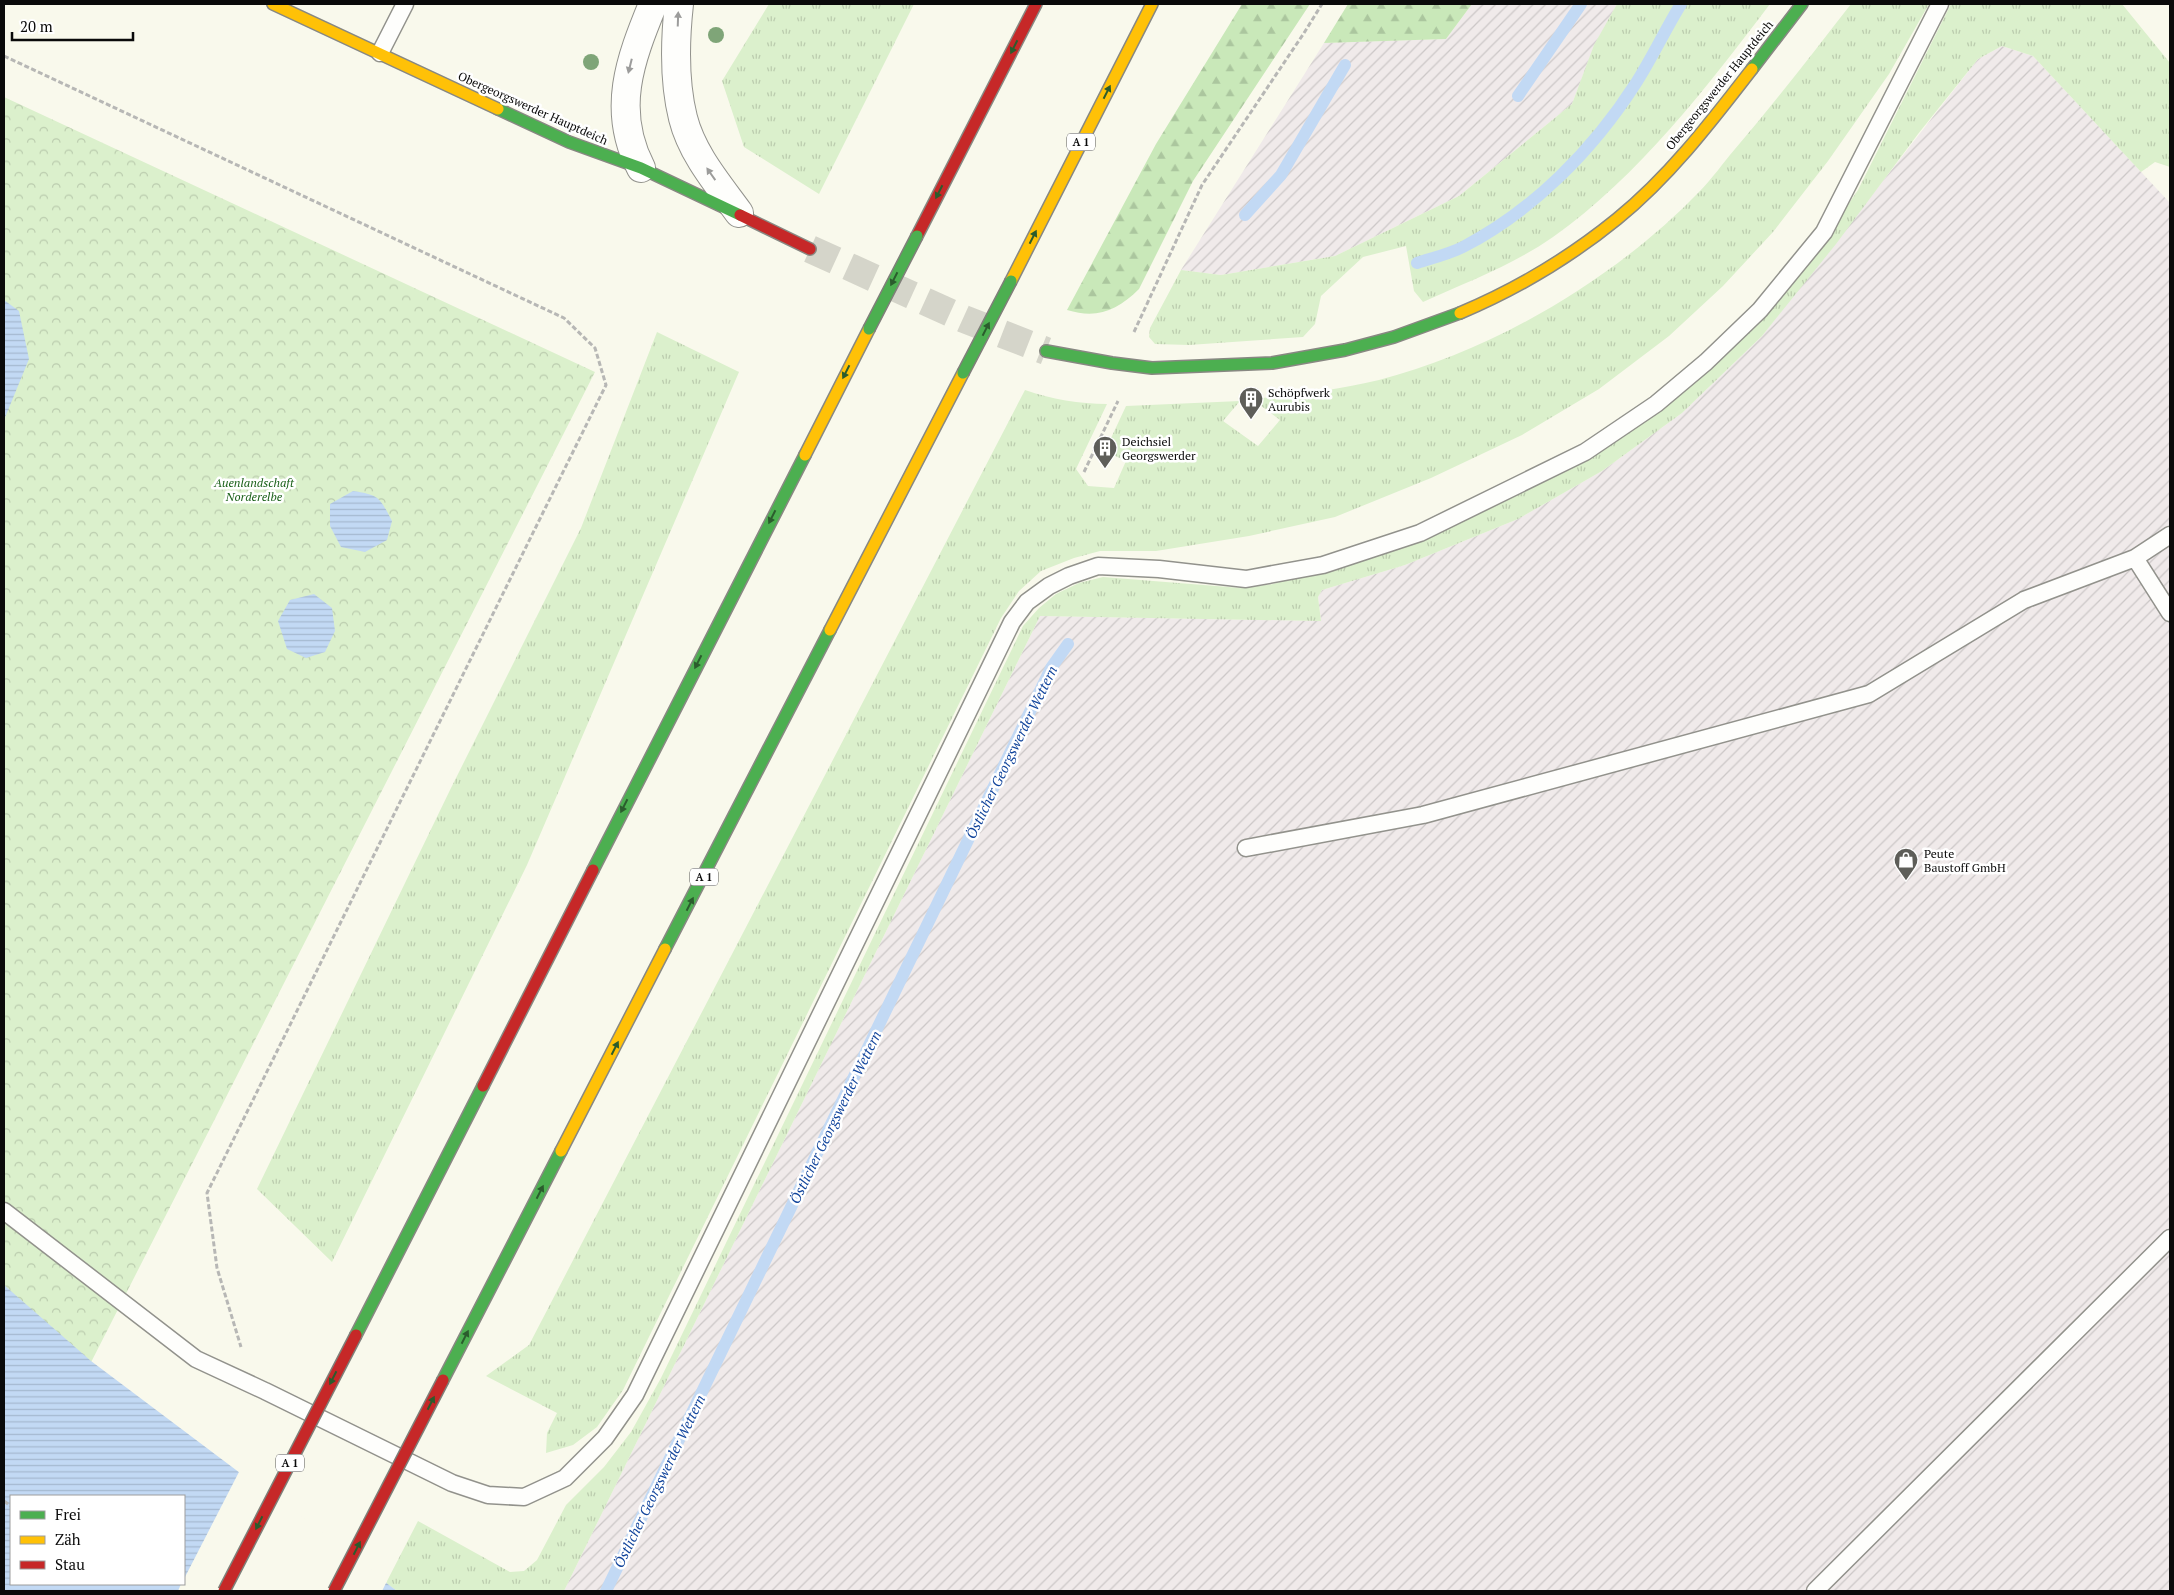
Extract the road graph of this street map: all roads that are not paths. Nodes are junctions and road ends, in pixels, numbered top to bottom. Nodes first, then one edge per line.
1 (273, 4) edge
2 (405, 4) edge
3 (654, 4) edge
4 (679, 4) edge
5 (1036, 4) edge
6 (1152, 4) edge
7 (1802, 4) edge
8 (1940, 4) edge
9 (380, 53) junction
10 (641, 168) junction
11 (739, 214) junction
12 (810, 249) tunnel mouth
13 (1046, 351) tunnel mouth
14 (2170, 534) edge
15 (2135, 558) junction
16 (2170, 612) edge
17 (1246, 848) dead end
18 (4, 1211) edge
19 (2170, 1238) edge
20 (224, 1591) edge
21 (334, 1591) edge
22 (1815, 1591) edge

1 - 9 main road, Obergeorgswerder Hauptdeich
2 - 9 lane
3 -> 10 street
11 -> 4 street
5 -> 20 main road, A 1, bridge
21 -> 6 main road, A 1, bridge
7 - 13 main road, Obergeorgswerder Hauptdeich
8 - 18 lane
9 - 10 main road, Obergeorgswerder Hauptdeich
10 - 11 main road, Obergeorgswerder Hauptdeich
11 - 12 main road, Obergeorgswerder Hauptdeich
14 - 15 lane
15 - 16 lane
15 - 17 lane
19 - 22 lane

